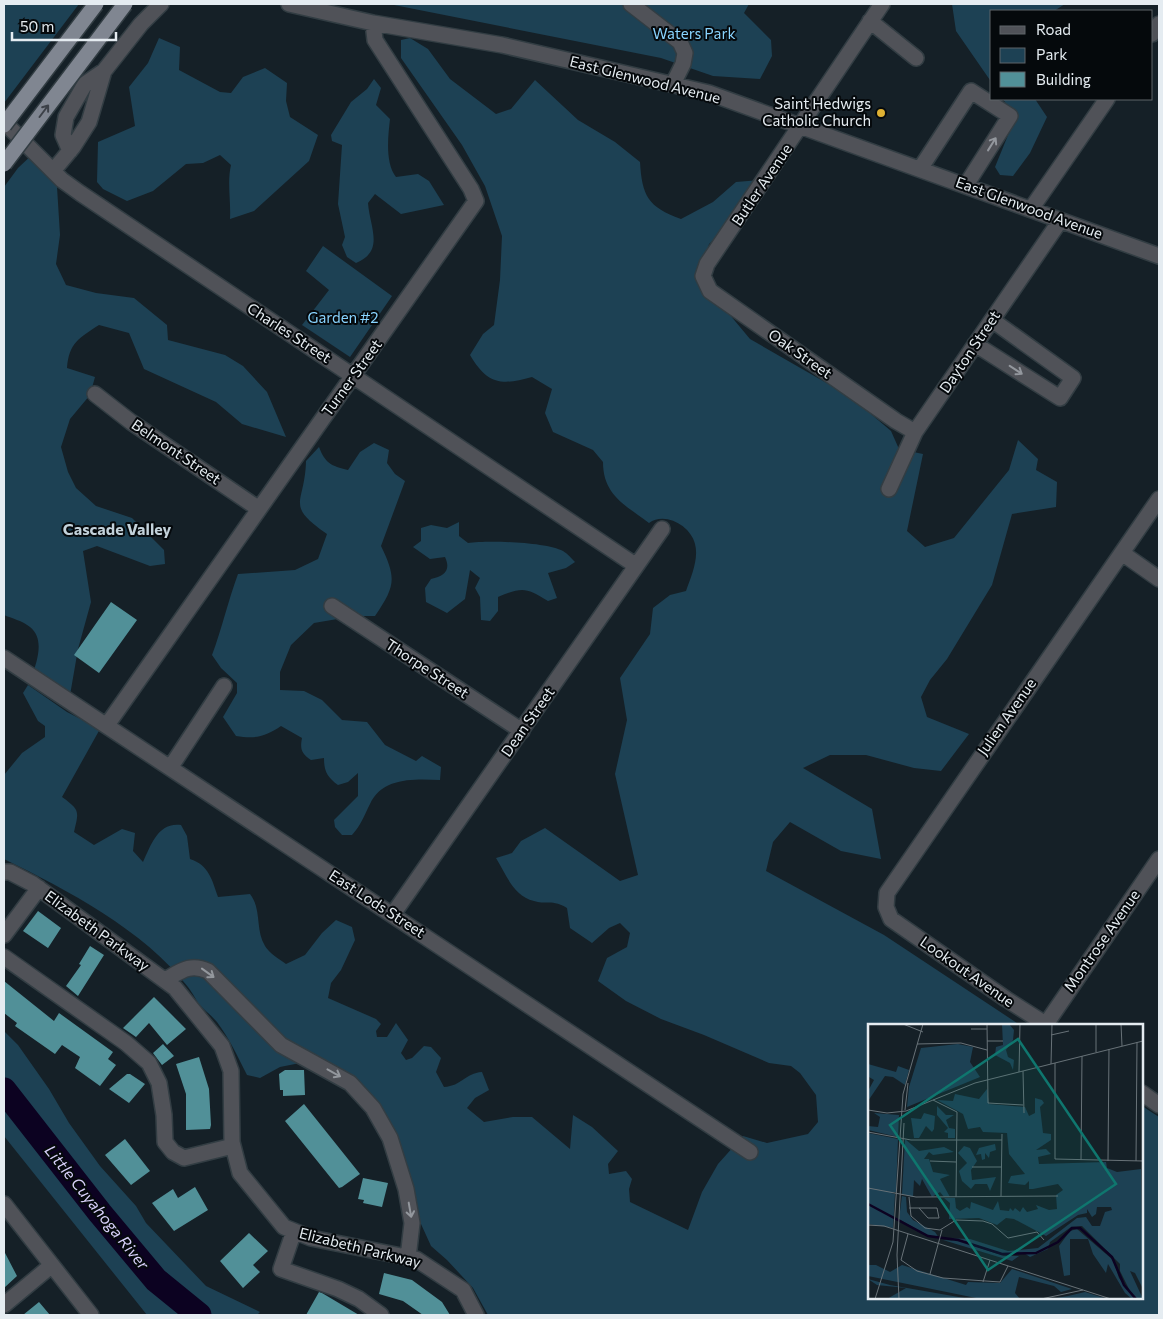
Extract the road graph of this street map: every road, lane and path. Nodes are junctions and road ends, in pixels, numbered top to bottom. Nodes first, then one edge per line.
1 (96, 4) edge
2 (125, 4) edge
3 (162, 4) edge
4 (289, 4) edge
5 (631, 4) edge
6 (882, 4) edge
7 (870, 22) junction
8 (373, 23) junction
9 (916, 58) dead end
10 (104, 72) junction
11 (673, 84) junction
12 (1106, 100) edge
13 (4, 124) edge
14 (802, 126) junction
15 (70, 151) junction
16 (4, 164) edge
17 (920, 169) junction
18 (53, 171) junction
19 (966, 185) junction
20 (1031, 209) junction
21 (1060, 221) junction
22 (1159, 256) edge
23 (708, 264) joint
24 (992, 320) junction
25 (975, 344) junction
26 (354, 376) junction
27 (95, 394) dead end
28 (915, 432) junction
29 (889, 489) dead end
30 (1159, 499) edge
31 (259, 508) junction
32 (662, 529) dead end
33 (1122, 553) junction
34 (635, 565) junction
35 (1159, 579) edge
36 (332, 606) dead end
37 (4, 658) edge
38 (224, 686) dead end
39 (107, 725) junction
40 (522, 731) junction
41 (170, 768) junction
42 (1159, 859) edge
43 (4, 872) edge
44 (39, 888) junction
45 (393, 914) junction
46 (912, 934) joint
47 (4, 935) edge
48 (4, 957) edge
49 (165, 980) junction
50 (1044, 1024) edge
51 (1047, 1024) edge
52 (1143, 1094) edge
53 (1159, 1105) edge
54 (233, 1146) junction
55 (750, 1152) dead end
56 (4, 1204) edge
57 (294, 1231) junction
58 (408, 1258) junction
59 (52, 1266) junction
60 (4, 1305) edge
61 (91, 1315) edge
62 (381, 1315) edge
63 (476, 1315) edge

1 - 13 main road, bridge
16 -> 2 main road, bridge
3 - 10 street
4 - 8 street, East Glenwood Avenue
5 - 11 street
6 - 7 street, Butler Avenue
7 - 9 street
7 - 14 street, Butler Avenue
8 - 11 street, East Glenwood Avenue
8 - 26 street, Turner Street
10 - 15 street
10 - 15 street
11 - 14 street, East Glenwood Avenue
12 - 20 street
13 - 18 street, Charles Street
14 - 17 street, East Glenwood Avenue
14 - 23 street, Butler Avenue
15 - 18 street
17 - 19 street, East Glenwood Avenue
19 -> 17 street
18 - 26 street, Charles Street
19 - 20 street, East Glenwood Avenue
20 - 21 street, East Glenwood Avenue
21 - 22 street, East Glenwood Avenue
21 - 24 street, Dayton Street
23 - 28 street, Oak Street
24 - 25 street, Dayton Street
25 -> 24 street
25 - 28 street, Dayton Street
26 - 31 street, Turner Street
26 - 34 street, Charles Street
27 - 31 street, Belmont Street
28 - 29 street, Dayton Street
30 - 33 street, Julien Avenue
31 - 39 street, Turner Street
32 - 34 street, Dean Street
33 - 35 street
33 - 46 street, Julien Avenue
34 - 40 street, Dean Street
36 - 40 street, Thorpe Street
37 - 39 street, East Lods Street
38 - 41 street
39 - 41 street, East Lods Street
40 - 45 street, Dean Street
41 - 45 street, East Lods Street
42 - 51 street, Montrose Avenue
43 - 44 street, Elizabeth Parkway
44 - 47 street
44 - 49 street, Elizabeth Parkway
45 - 55 street, East Lods Street
46 - 50 street, Lookout Avenue
48 - 54 street
49 - 54 street, Elizabeth Parkway
49 -> 58 street
52 - 53 street
54 - 57 street, Elizabeth Parkway
56 - 59 street
57 - 58 street, Elizabeth Parkway
57 - 62 street
58 - 63 street, Elizabeth Parkway
59 - 60 street
59 - 61 street

